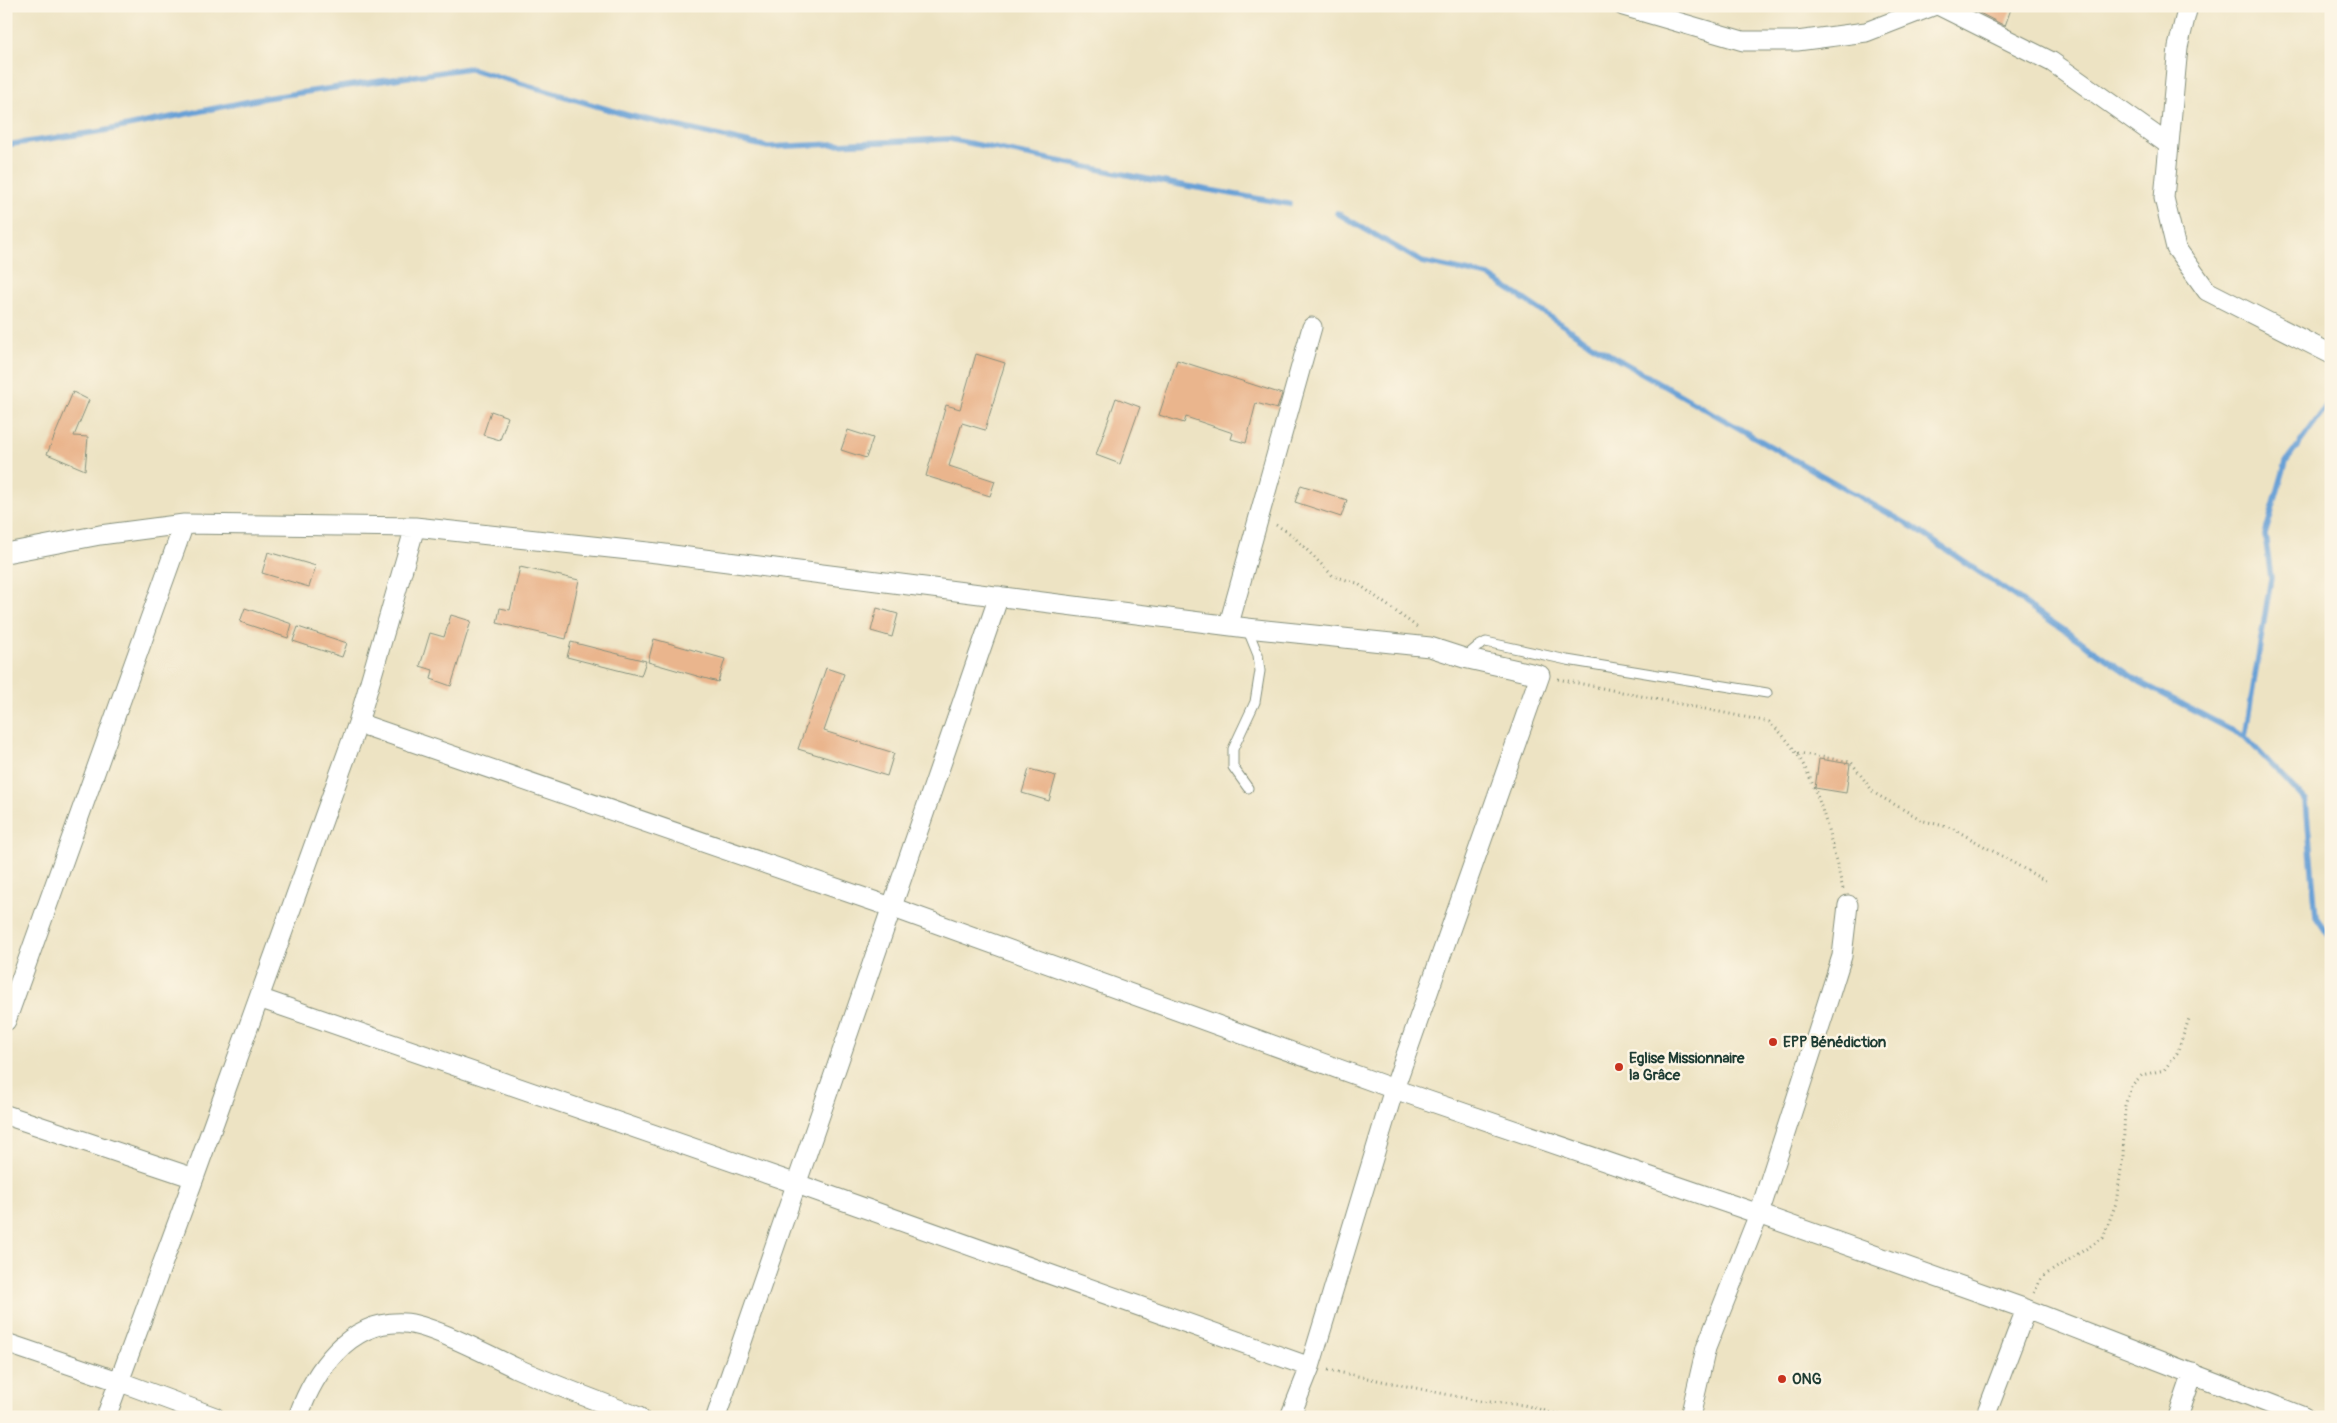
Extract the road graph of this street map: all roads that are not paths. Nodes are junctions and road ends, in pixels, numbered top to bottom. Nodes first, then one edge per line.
1 (1623, 6) edge
2 (1934, 6) edge
3 (1940, 6) edge
4 (2188, 6) edge
5 (2169, 146) junction
6 (1312, 327) dead end
7 (2331, 354) edge
8 (184, 524) junction
9 (415, 527) junction
10 (78, 539) junction
11 (6, 545) edge
12 (6, 553) edge
13 (999, 596) junction
14 (1238, 626) junction
15 (1464, 658) junction
16 (1767, 693) dead end
17 (358, 723) junction
18 (1248, 788) dead end
19 (1848, 905) road end
20 (891, 907) junction
21 (259, 998) junction
22 (6, 1021) edge
23 (1394, 1089) junction
24 (6, 1115) edge
25 (194, 1178) junction
26 (797, 1184) junction
27 (1759, 1214) junction
28 (2026, 1309) junction
29 (6, 1343) edge
30 (1310, 1367) junction
31 (2193, 1373) junction
32 (118, 1380) junction
33 (106, 1417) edge
34 (215, 1417) edge
35 (298, 1417) edge
36 (640, 1417) edge
37 (716, 1417) edge
38 (1290, 1417) edge
39 (1690, 1417) edge
40 (1985, 1417) edge
41 (2178, 1417) edge
42 (2304, 1417) edge

1 - 2 street
3 - 5 street
4 - 5 street
5 - 7 street
6 - 14 street
8 - 9 street
8 - 10 street
8 - 22 street
9 - 13 street
9 - 17 street
10 - 11 street
10 - 12 street
13 - 14 street
13 - 20 street
14 - 15 street
14 - 18 lane
15 - 16 lane
15 - 23 street
17 - 20 street
17 - 21 street
19 - 27 street
20 - 23 street
20 - 26 street
21 - 25 street
21 - 26 street
23 - 27 street
23 - 30 street
24 - 25 street
25 - 32 street
26 - 30 street
26 - 37 street
27 - 28 street
27 - 39 street
28 - 31 street
28 - 40 street
29 - 32 street
30 - 38 street
31 - 41 street
31 - 42 street
32 - 33 street
32 - 34 street
35 - 36 street

